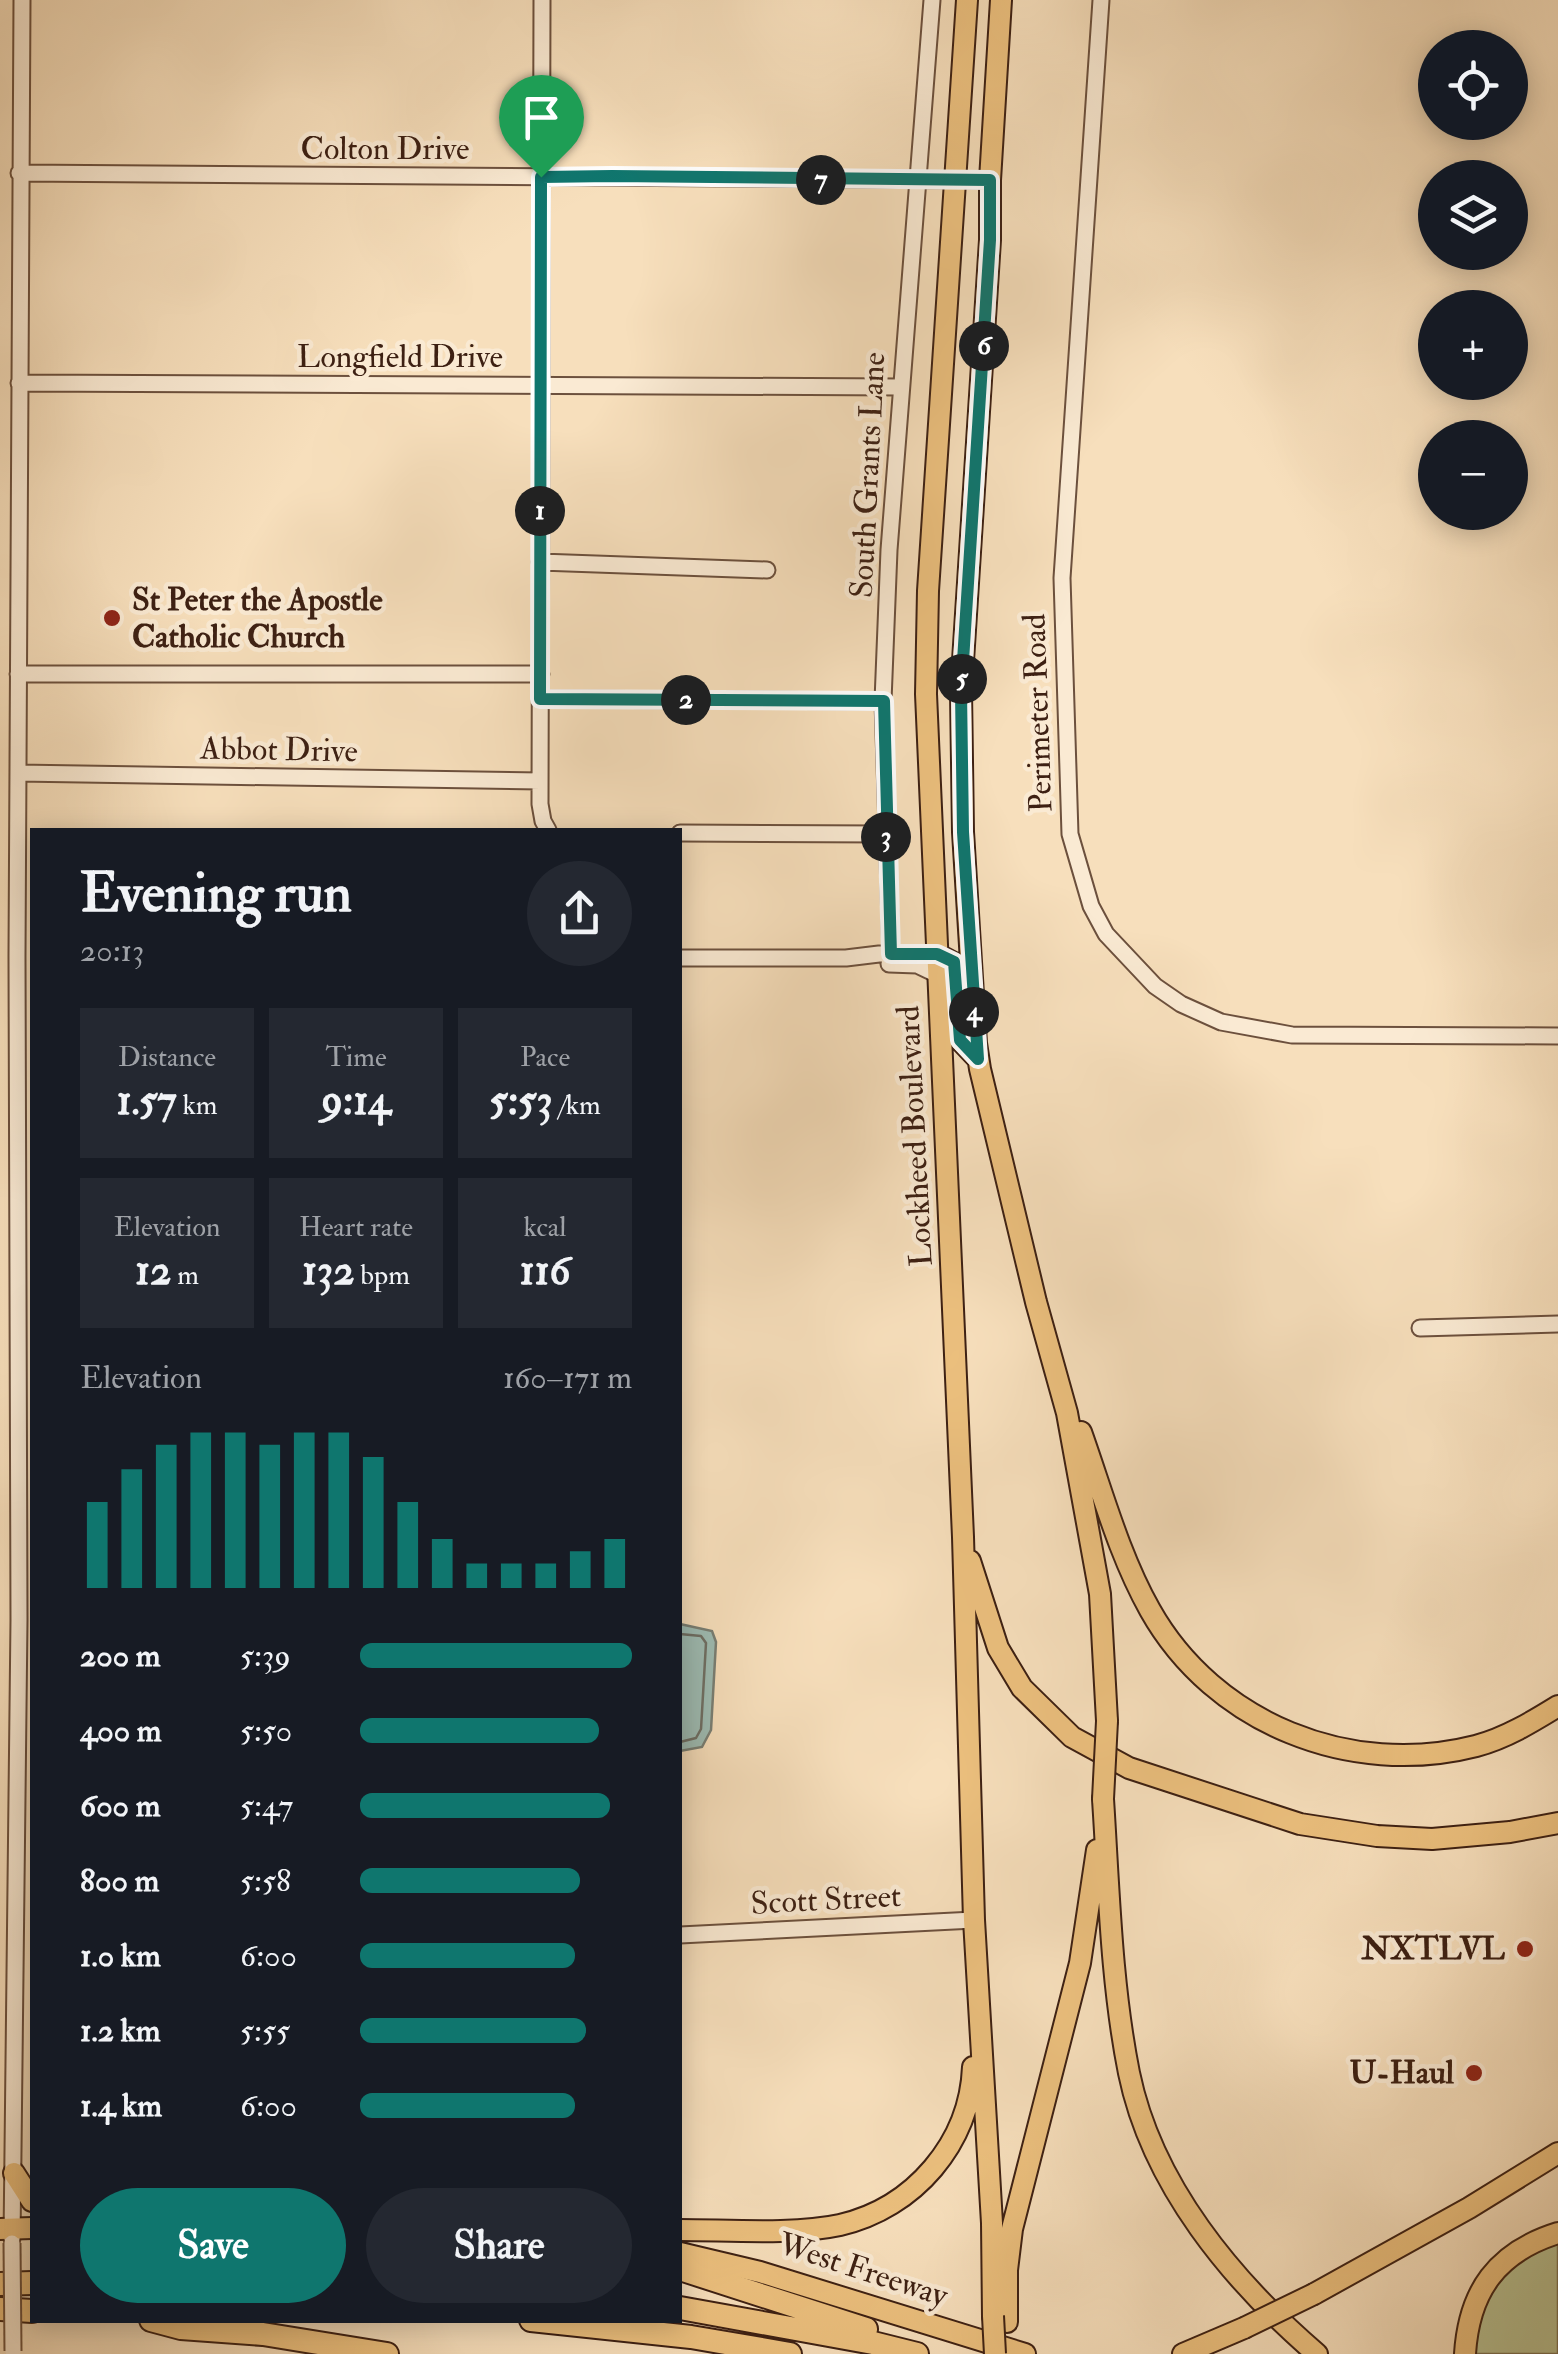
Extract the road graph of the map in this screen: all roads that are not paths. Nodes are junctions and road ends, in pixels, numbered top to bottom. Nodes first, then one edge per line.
1 (22, 0) edge
2 (542, 0) edge
3 (932, 0) edge
4 (968, 0) edge
5 (1001, 0) edge
6 (1101, 0) edge
7 (19, 173) junction
8 (541, 177) junction
9 (954, 179) junction
10 (990, 180) junction
11 (916, 182) junction
12 (19, 383) junction
13 (541, 385) junction
14 (900, 387) junction
15 (540, 562) junction
16 (767, 570) dead end
17 (18, 674) junction
18 (541, 674) junction
19 (540, 699) junction
20 (884, 701) junction
21 (18, 773) junction
22 (540, 781) junction
23 (547, 828) edge
24 (682, 833) edge
25 (886, 834) junction
26 (17, 919) junction
27 (0, 922) edge
28 (891, 954) junction
29 (25, 956) edge
30 (682, 958) edge
31 (846, 958) junction
32 (938, 964) junction
33 (1558, 1036) edge
34 (978, 1059) junction
35 (0, 1075) edge
36 (18, 1075) junction
37 (0, 1219) edge
38 (18, 1220) junction
39 (1558, 1324) edge
40 (1420, 1328) dead end
41 (0, 1382) edge
42 (18, 1382) junction
43 (1068, 1413) junction
44 (963, 1538) junction
45 (0, 1620) edge
46 (19, 1620) junction
47 (19, 1650) junction
48 (0, 1651) edge
49 (1558, 1706) edge
50 (1103, 1798) junction
51 (1558, 1822) edge
52 (974, 1920) junction
53 (682, 1935) edge
54 (978, 1970) junction
55 (24, 1982) edge
56 (1558, 2153) edge
57 (14, 2174) junction
58 (30, 2199) edge
59 (682, 2230) edge
60 (14, 2232) edge
61 (1558, 2232) edge
62 (682, 2253) edge
63 (682, 2270) edge
64 (30, 2283) edge
65 (0, 2284) edge
66 (682, 2308) edge
67 (0, 2309) edge
68 (30, 2311) edge
69 (1000, 2319) junction
70 (162, 2323) edge
71 (560, 2323) edge
72 (910, 2352) edge
73 (13, 2353) edge
74 (387, 2354) edge
75 (790, 2354) edge
76 (996, 2354) edge
77 (1009, 2354) edge
78 (1025, 2354) edge
79 (1184, 2354) edge
80 (1317, 2354) edge
81 (1465, 2354) edge

1 - 7 street
2 - 8 street
3 - 11 street, South Grants Lane
4 - 9 main road, Lockheed Boulevard
5 - 10 main road, Lockheed Boulevard
6 - 33 street, Perimeter Road
7 - 8 street, Colton Drive
7 - 12 street
8 - 11 street, Colton Drive
8 - 13 street
9 - 10 street, Colton Drive
9 - 11 street, Colton Drive
9 - 32 main road, Lockheed Boulevard
10 - 34 main road, Lockheed Boulevard
11 - 14 street, South Grants Lane
12 - 13 street, Longfield Drive
12 - 17 street
13 - 14 street, Longfield Drive
13 - 15 street
14 - 20 street, South Grants Lane
15 - 16 street
15 - 18 street
17 - 18 street
17 - 21 street
18 - 19 street
19 - 20 street
19 - 22 street
20 - 25 street, South Grants Lane
21 - 22 street, Abbot Drive
21 - 26 street
22 - 23 street
24 - 25 street
25 - 28 street, South Grants Lane
26 - 27 street
26 - 29 street
28 - 31 street
28 - 32 street
29 - 36 street
30 - 31 street
31 - 32 street
32 - 34 main road
32 - 44 main road, Lockheed Boulevard
34 - 43 main road, Lockheed Boulevard
35 - 36 street
36 - 38 street
37 - 38 street
38 - 42 street
39 - 40 street
41 - 42 street
42 - 46 street
43 - 49 main road
43 - 50 main road, Lockheed Boulevard, bridge
44 - 51 main road
44 - 52 main road, Lockheed Boulevard
45 - 46 street
46 - 47 street
47 - 48 street
47 - 55 street
50 - 69 main road
50 - 80 main road
52 - 53 street, Scott Street
52 - 54 main road, Lockheed Boulevard
54 - 59 main road
54 - 69 main road
55 - 57 street
56 - 79 main road, bridge
57 - 58 main road
57 - 60 street
60 - 73 street, bridge
61 - 81 main road
62 - 78 main road, West Freeway
63 - 72 highway
64 - 65 highway
66 - 72 highway, West Freeway
67 - 68 highway
69 - 76 main road, bridge
69 - 77 main road
70 - 74 highway
71 - 75 highway

